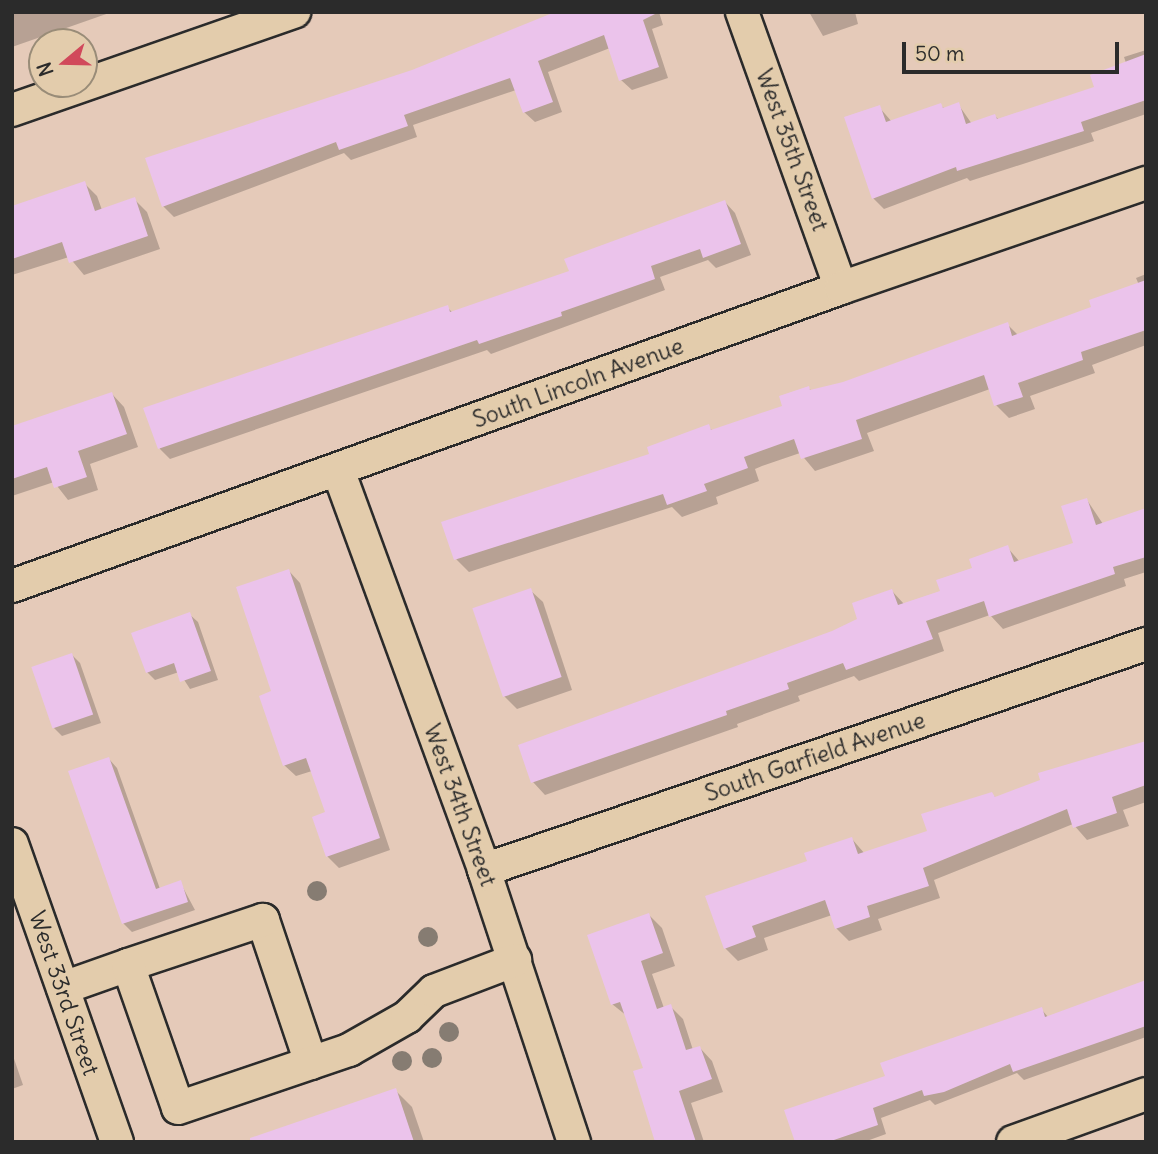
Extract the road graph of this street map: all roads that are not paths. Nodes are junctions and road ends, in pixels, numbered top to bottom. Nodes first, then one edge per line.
1 (294, 12) edge
2 (742, 12) edge
3 (12, 110) edge
4 (1146, 183) edge
5 (841, 288) junction
6 (338, 470) junction
7 (12, 586) edge
8 (1146, 644) edge
9 (12, 844) edge
10 (484, 870) junction
11 (22, 906) edge
12 (514, 960) junction
13 (128, 965) junction
14 (63, 988) junction
15 (311, 1063) junction
16 (1146, 1094) edge
17 (117, 1142) edge
18 (574, 1142) edge
19 (1013, 1142) edge

1 - 3 street
2 - 5 street, West 35th Street
4 - 5 street, South Lincoln Avenue
5 - 6 street, South Lincoln Avenue
6 - 7 street, South Lincoln Avenue
6 - 10 street, West 34th Street
8 - 10 street, South Garfield Avenue
9 - 11 street, West 33rd Street
10 - 12 street, West 34th Street
11 - 14 street, West 33rd Street
12 - 15 street
12 - 18 street, West 34th Street
13 - 14 street
13 - 15 street
13 - 15 street
14 - 17 street, West 33rd Street
16 - 19 street

